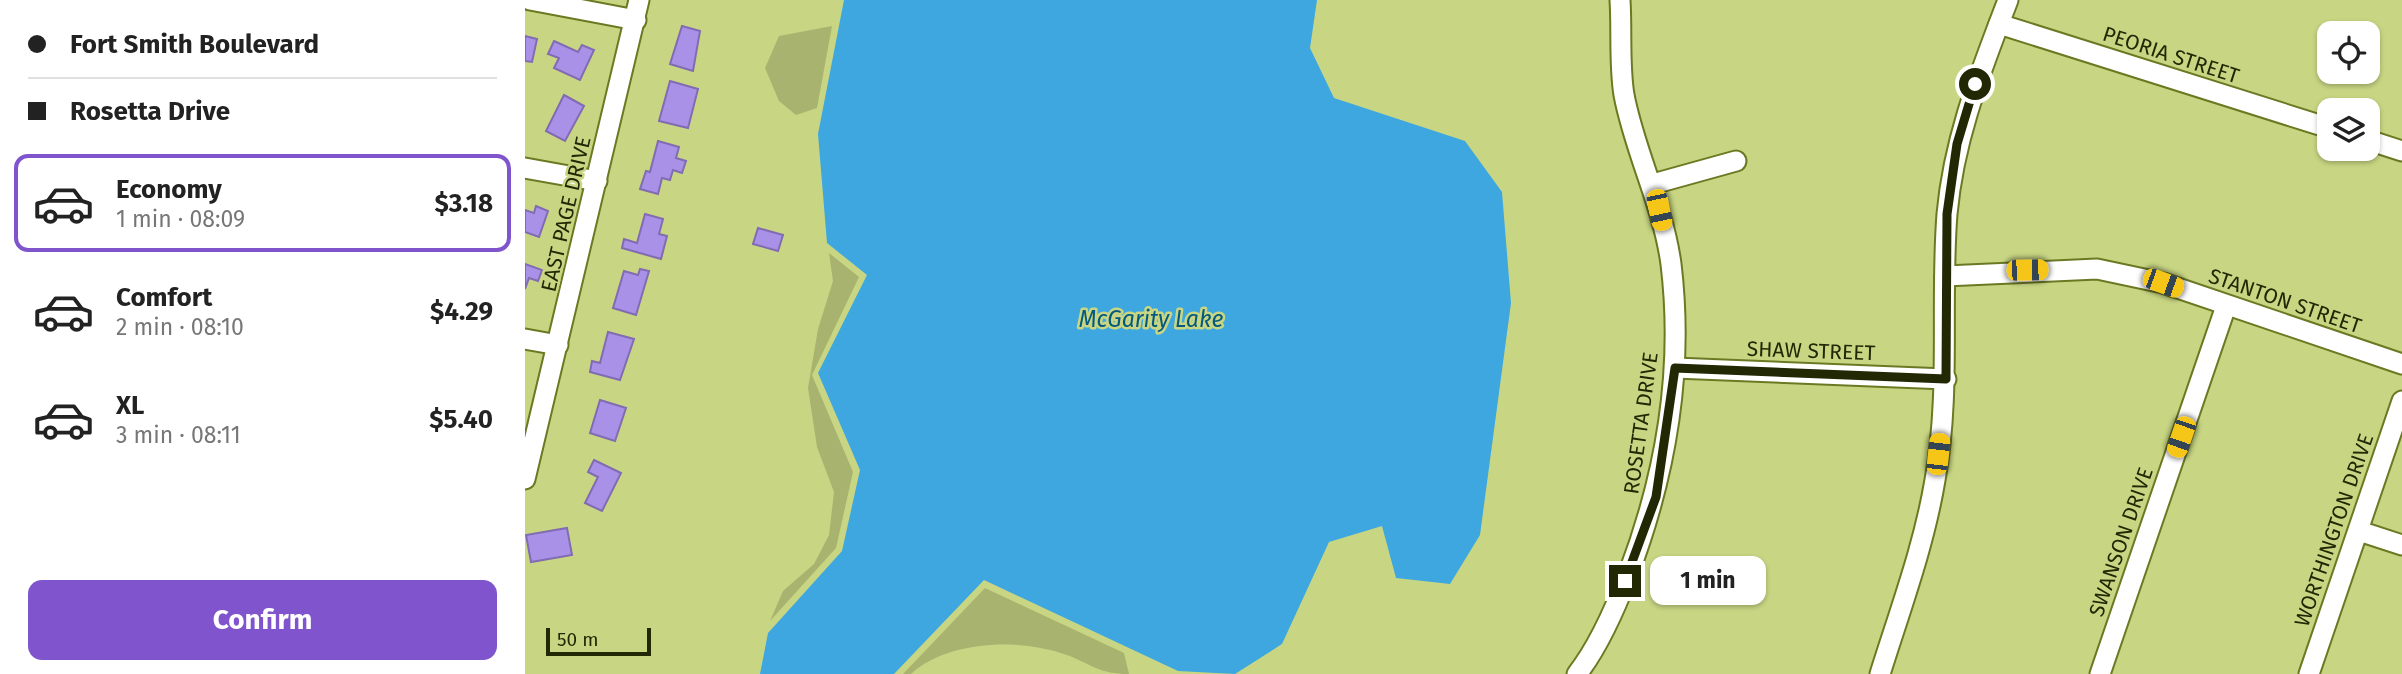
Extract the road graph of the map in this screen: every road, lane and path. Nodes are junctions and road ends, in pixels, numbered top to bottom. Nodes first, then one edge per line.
1 (530, 0) edge
2 (1620, 0) edge
3 (2008, 0) edge
4 (638, 10) edge
5 (1999, 24) junction
6 (2317, 124) edge
7 (2380, 145) edge
8 (2402, 151) edge
9 (1736, 161) dead end
10 (525, 168) edge
11 (597, 181) junction
12 (1653, 184) junction
13 (1945, 276) junction
14 (2226, 306) junction
15 (525, 339) edge
16 (558, 345) junction
17 (2402, 364) edge
18 (1675, 368) junction
19 (1946, 379) junction
20 (2402, 401) edge
21 (525, 479) edge
22 (2359, 531) junction
23 (2402, 545) edge
24 (1577, 674) edge
25 (1880, 674) edge
26 (2100, 674) edge
27 (2309, 674) edge

1 - 4 street
2 - 12 street, ROSETTA DRIVE
3 - 5 street
4 - 11 street, EAST PAGE DRIVE
5 - 6 street, PEORIA STREET
5 - 13 street
7 - 8 street
9 - 12 street
10 - 11 street
11 - 16 street, EAST PAGE DRIVE
12 - 18 street, ROSETTA DRIVE
13 - 14 street, STANTON STREET
13 - 19 street
14 - 17 street, STANTON STREET
14 - 26 street, SWANSON DRIVE
15 - 16 street
16 - 21 street, EAST PAGE DRIVE
18 - 19 street, SHAW STREET
18 - 24 street, ROSETTA DRIVE
19 - 25 street
20 - 22 street, WORTHINGTON DRIVE
22 - 23 street
22 - 27 street, WORTHINGTON DRIVE

